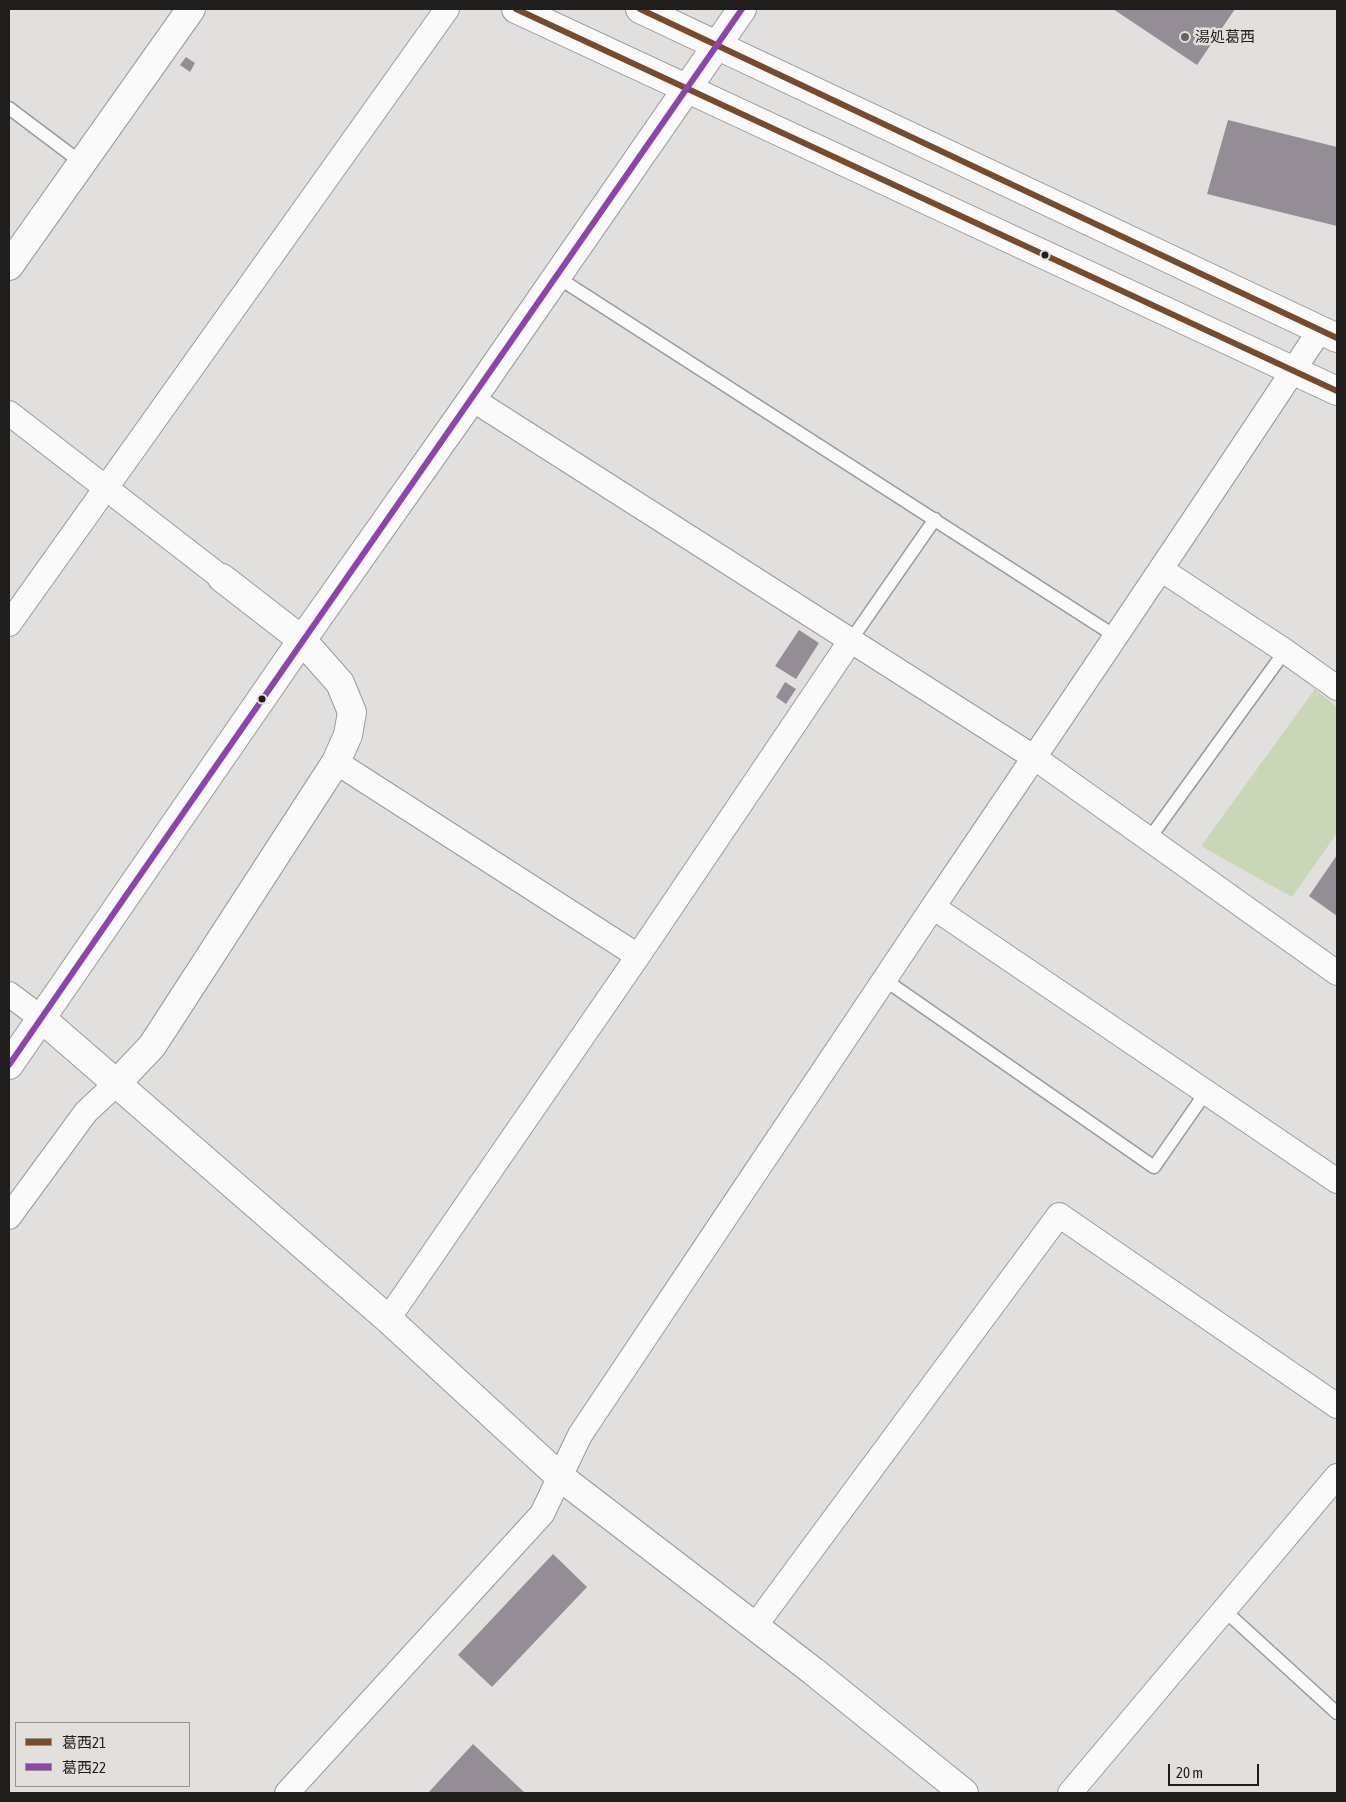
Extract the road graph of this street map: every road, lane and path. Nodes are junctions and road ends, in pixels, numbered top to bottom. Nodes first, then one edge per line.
1 (191, 9) edge
2 (447, 9) edge
3 (516, 9) edge
4 (640, 9) edge
5 (742, 9) edge
6 (718, 45) junction
7 (687, 90) junction
8 (9, 108) edge
9 (82, 163) junction
10 (9, 266) edge
11 (556, 277) junction
12 (1329, 334) edge
13 (1293, 370) junction
14 (1337, 391) edge
15 (472, 399) junction
16 (9, 413) edge
17 (106, 488) junction
18 (935, 519) junction
19 (1162, 570) junction
20 (222, 578) joint
21 (9, 624) edge
22 (1115, 636) junction
23 (302, 640) junction
24 (851, 640) junction
25 (1285, 651) junction
26 (1337, 688) edge
27 (1035, 758) junction
28 (336, 762) junction
29 (1149, 839) junction
30 (933, 907) junction
31 (638, 956) junction
32 (1337, 974) edge
33 (884, 980) junction
34 (9, 994) edge
35 (40, 1018) junction
36 (9, 1064) edge
37 (117, 1083) junction
38 (1206, 1092) junction
39 (1337, 1181) edge
40 (9, 1217) edge
41 (388, 1319) junction
42 (1337, 1406) edge
43 (559, 1476) junction
44 (1337, 1476) edge
45 (1224, 1610) junction
46 (755, 1626) junction
47 (1337, 1713) edge
48 (287, 1793) edge
49 (964, 1793) edge
50 (1070, 1793) edge

1 - 9 street
2 - 17 street
3 - 7 street
4 - 6 street
5 - 6 street
6 - 7 street
6 - 12 street
7 - 11 street
7 - 13 street
8 - 9 lane
9 - 10 street
11 - 15 street
11 - 18 lane
12 - 13 street
13 - 14 street
13 - 19 street
15 - 23 street
15 - 24 street
16 - 17 street
17 - 20 street
17 - 21 street
18 - 22 lane
18 - 24 lane
19 - 22 street
19 - 25 street
20 - 23 street
22 - 27 street
23 - 28 street
23 - 35 street
24 - 27 street
24 - 31 street
25 - 26 street
25 - 29 lane
27 - 29 street
27 - 30 street
28 - 31 street
28 - 37 street
29 - 32 street
30 - 33 street
30 - 38 street
31 - 41 street
33 - 38 lane
33 - 43 street
34 - 35 street
35 - 36 street
35 - 37 street
37 - 40 street
37 - 41 street
38 - 39 street
41 - 43 street
42 - 46 street
43 - 46 street
43 - 48 street
44 - 45 street
45 - 47 lane
45 - 50 street
46 - 49 street

